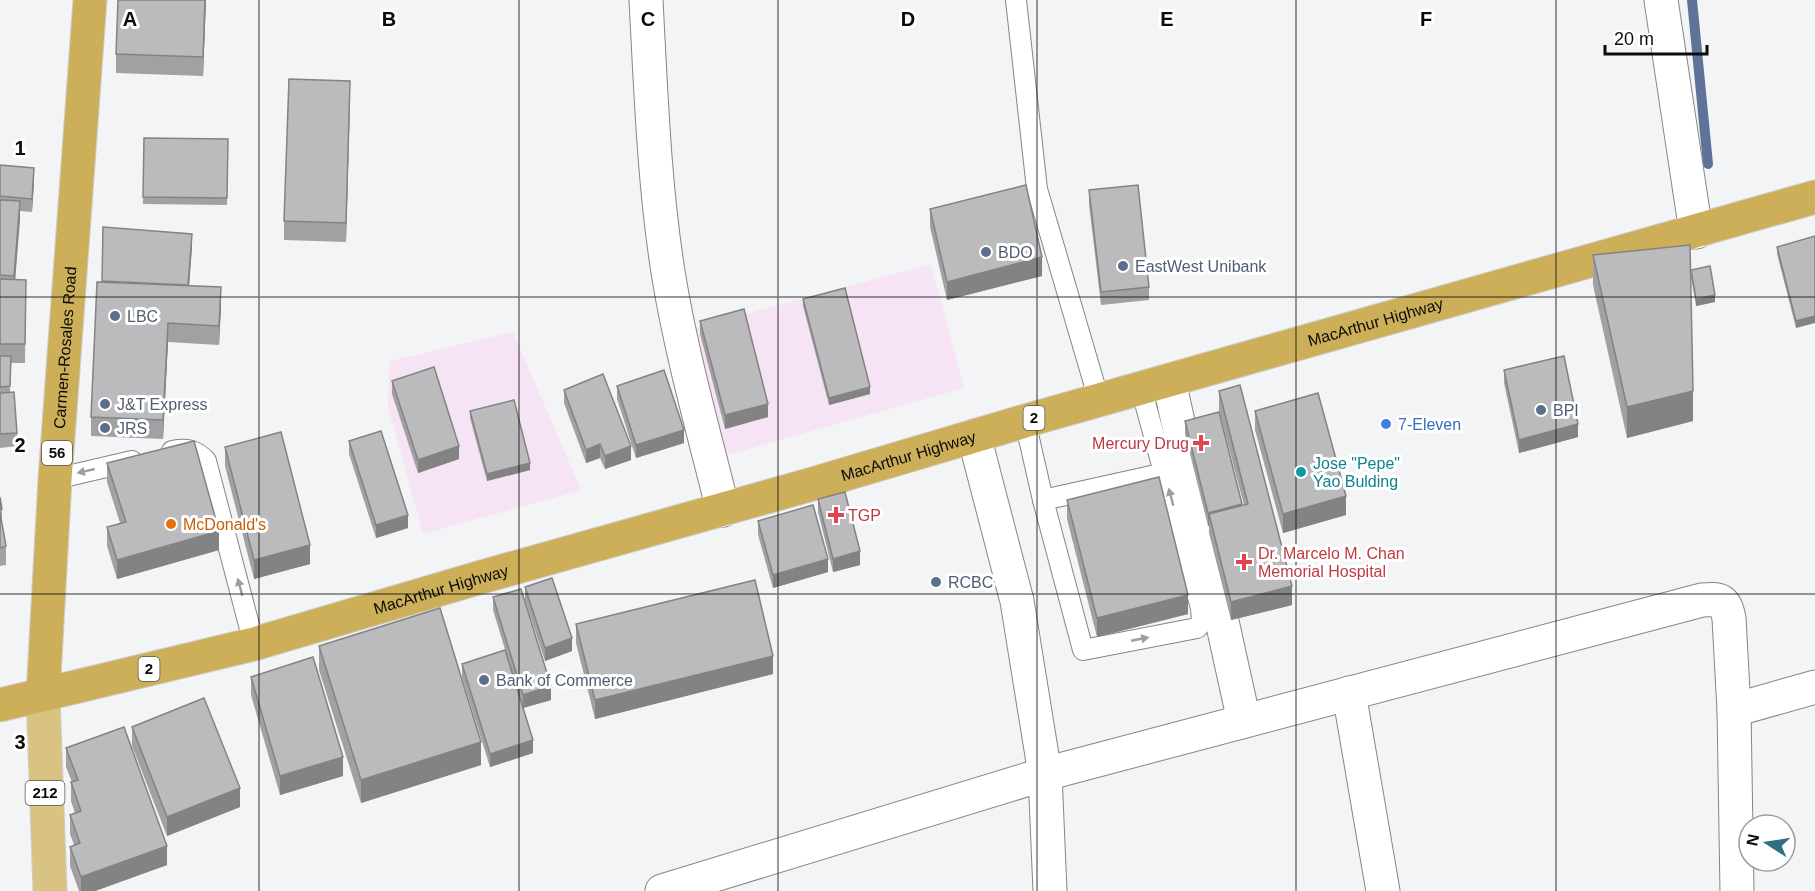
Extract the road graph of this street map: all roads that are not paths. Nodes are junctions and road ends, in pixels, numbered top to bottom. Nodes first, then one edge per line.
1 (90, 0) edge
2 (646, 0) edge
3 (1016, 0) edge
4 (1661, 0) edge
5 (1815, 197) edge
6 (1696, 232) junction
7 (1155, 384) junction
8 (1099, 400) junction
9 (1025, 421) junction
10 (974, 436) junction
11 (1165, 472) junction
12 (56, 478) junction
13 (1043, 500) junction
14 (723, 510) junction
15 (254, 644) junction
16 (1815, 687) edge
17 (1349, 693) junction
18 (43, 694) junction
19 (0, 705) edge
20 (1734, 710) junction
21 (1244, 721) junction
22 (1045, 774) junction
23 (681, 889) edge
24 (50, 891) edge
25 (1050, 891) edge
26 (1383, 891) edge
27 (1737, 891) edge

1 - 12 highway, Carmen-Rosales Road / 56
2 - 14 street
3 - 8 lane
4 - 6 street
5 - 6 highway, MacArthur Highway / 2
6 - 7 highway, MacArthur Highway / 2
7 - 8 highway, MacArthur Highway / 2
7 - 11 lane
7 - 21 street
8 - 9 highway, MacArthur Highway / 2
9 - 10 highway, MacArthur Highway / 2
9 - 13 lane
10 - 14 highway, MacArthur Highway / 2
10 - 22 street
11 - 13 lane
13 -> 11 lane
15 -> 12 lane
12 - 18 highway, Carmen-Rosales Road / 56
14 - 15 highway, MacArthur Highway / 2
15 - 18 highway, MacArthur Highway / 2
16 - 20 street
17 - 20 street
17 - 21 street
17 - 26 street
18 - 19 highway, MacArthur Highway / 2
18 - 24 main road, 212
20 - 27 street
21 - 22 street
22 - 23 street
22 - 25 street

